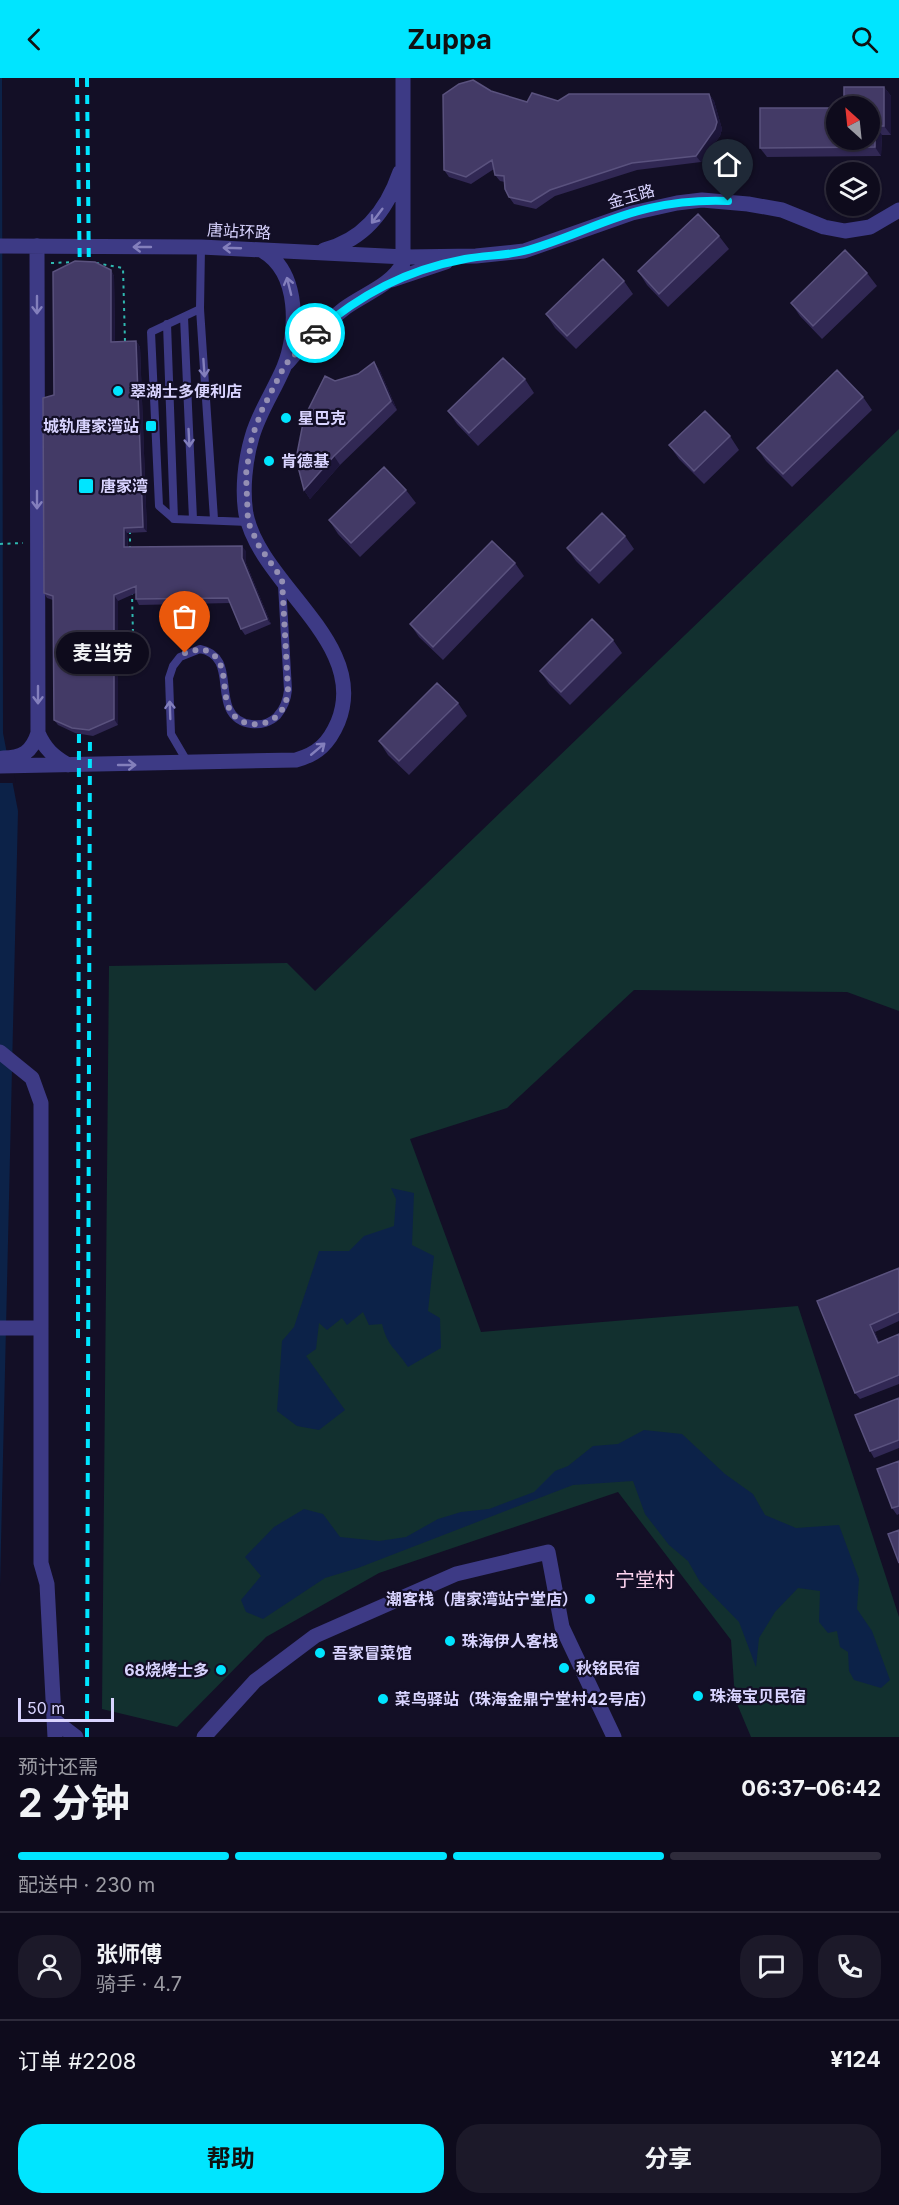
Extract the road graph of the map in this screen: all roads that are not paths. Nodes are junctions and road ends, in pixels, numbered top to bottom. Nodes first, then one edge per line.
1 (403, 78) edge
2 (403, 164) junction
3 (899, 210) edge
4 (6, 246) edge
5 (37, 246) junction
6 (201, 247) junction
7 (263, 251) junction
8 (314, 252) junction
9 (476, 256) junction
10 (405, 257) junction
11 (379, 286) junction
12 (200, 309) junction
13 (184, 317) junction
14 (167, 324) junction
15 (285, 365) junction
16 (174, 519) junction
17 (193, 519) junction
18 (214, 519) junction
19 (248, 522) junction
20 (282, 579) junction
21 (38, 733) junction
22 (0, 758) edge
23 (19, 763) junction
24 (188, 764) junction
25 (68, 765) junction
26 (0, 766) edge
27 (0, 1052) edge
28 (4, 1328) edge
29 (41, 1328) junction
30 (55, 1721) junction
31 (55, 1737) edge
32 (76, 1737) edge
33 (204, 1737) edge
34 (614, 1737) edge

1 - 2 street
2 -> 8 street
2 - 10 street
3 - 9 street, 金玉路
4 - 5 street, 唐站环路
6 -> 5 street, 唐站环路
5 -> 21 street
7 -> 6 street, 唐站环路
6 - 12 lane
7 - 8 street, 唐站环路
15 -> 7 street
8 - 10 street, 唐站环路
9 - 10 street, 唐站环路
9 - 11 street
10 - 11 street
11 - 15 street
12 - 13 lane
12 -> 18 lane
13 - 14 lane
13 -> 17 lane
14 - 16 lane
14 - 16 lane
15 - 19 street
16 - 17 lane
17 - 18 lane
18 - 19 lane
19 - 20 street
24 -> 20 street
24 -> 20 lane
21 - 23 street
21 - 25 street
22 - 23 street
23 - 25 street
23 - 26 street
25 -> 24 street
27 - 29 street
28 - 29 street
29 - 30 street
30 - 31 street
30 - 32 street
33 - 34 street

